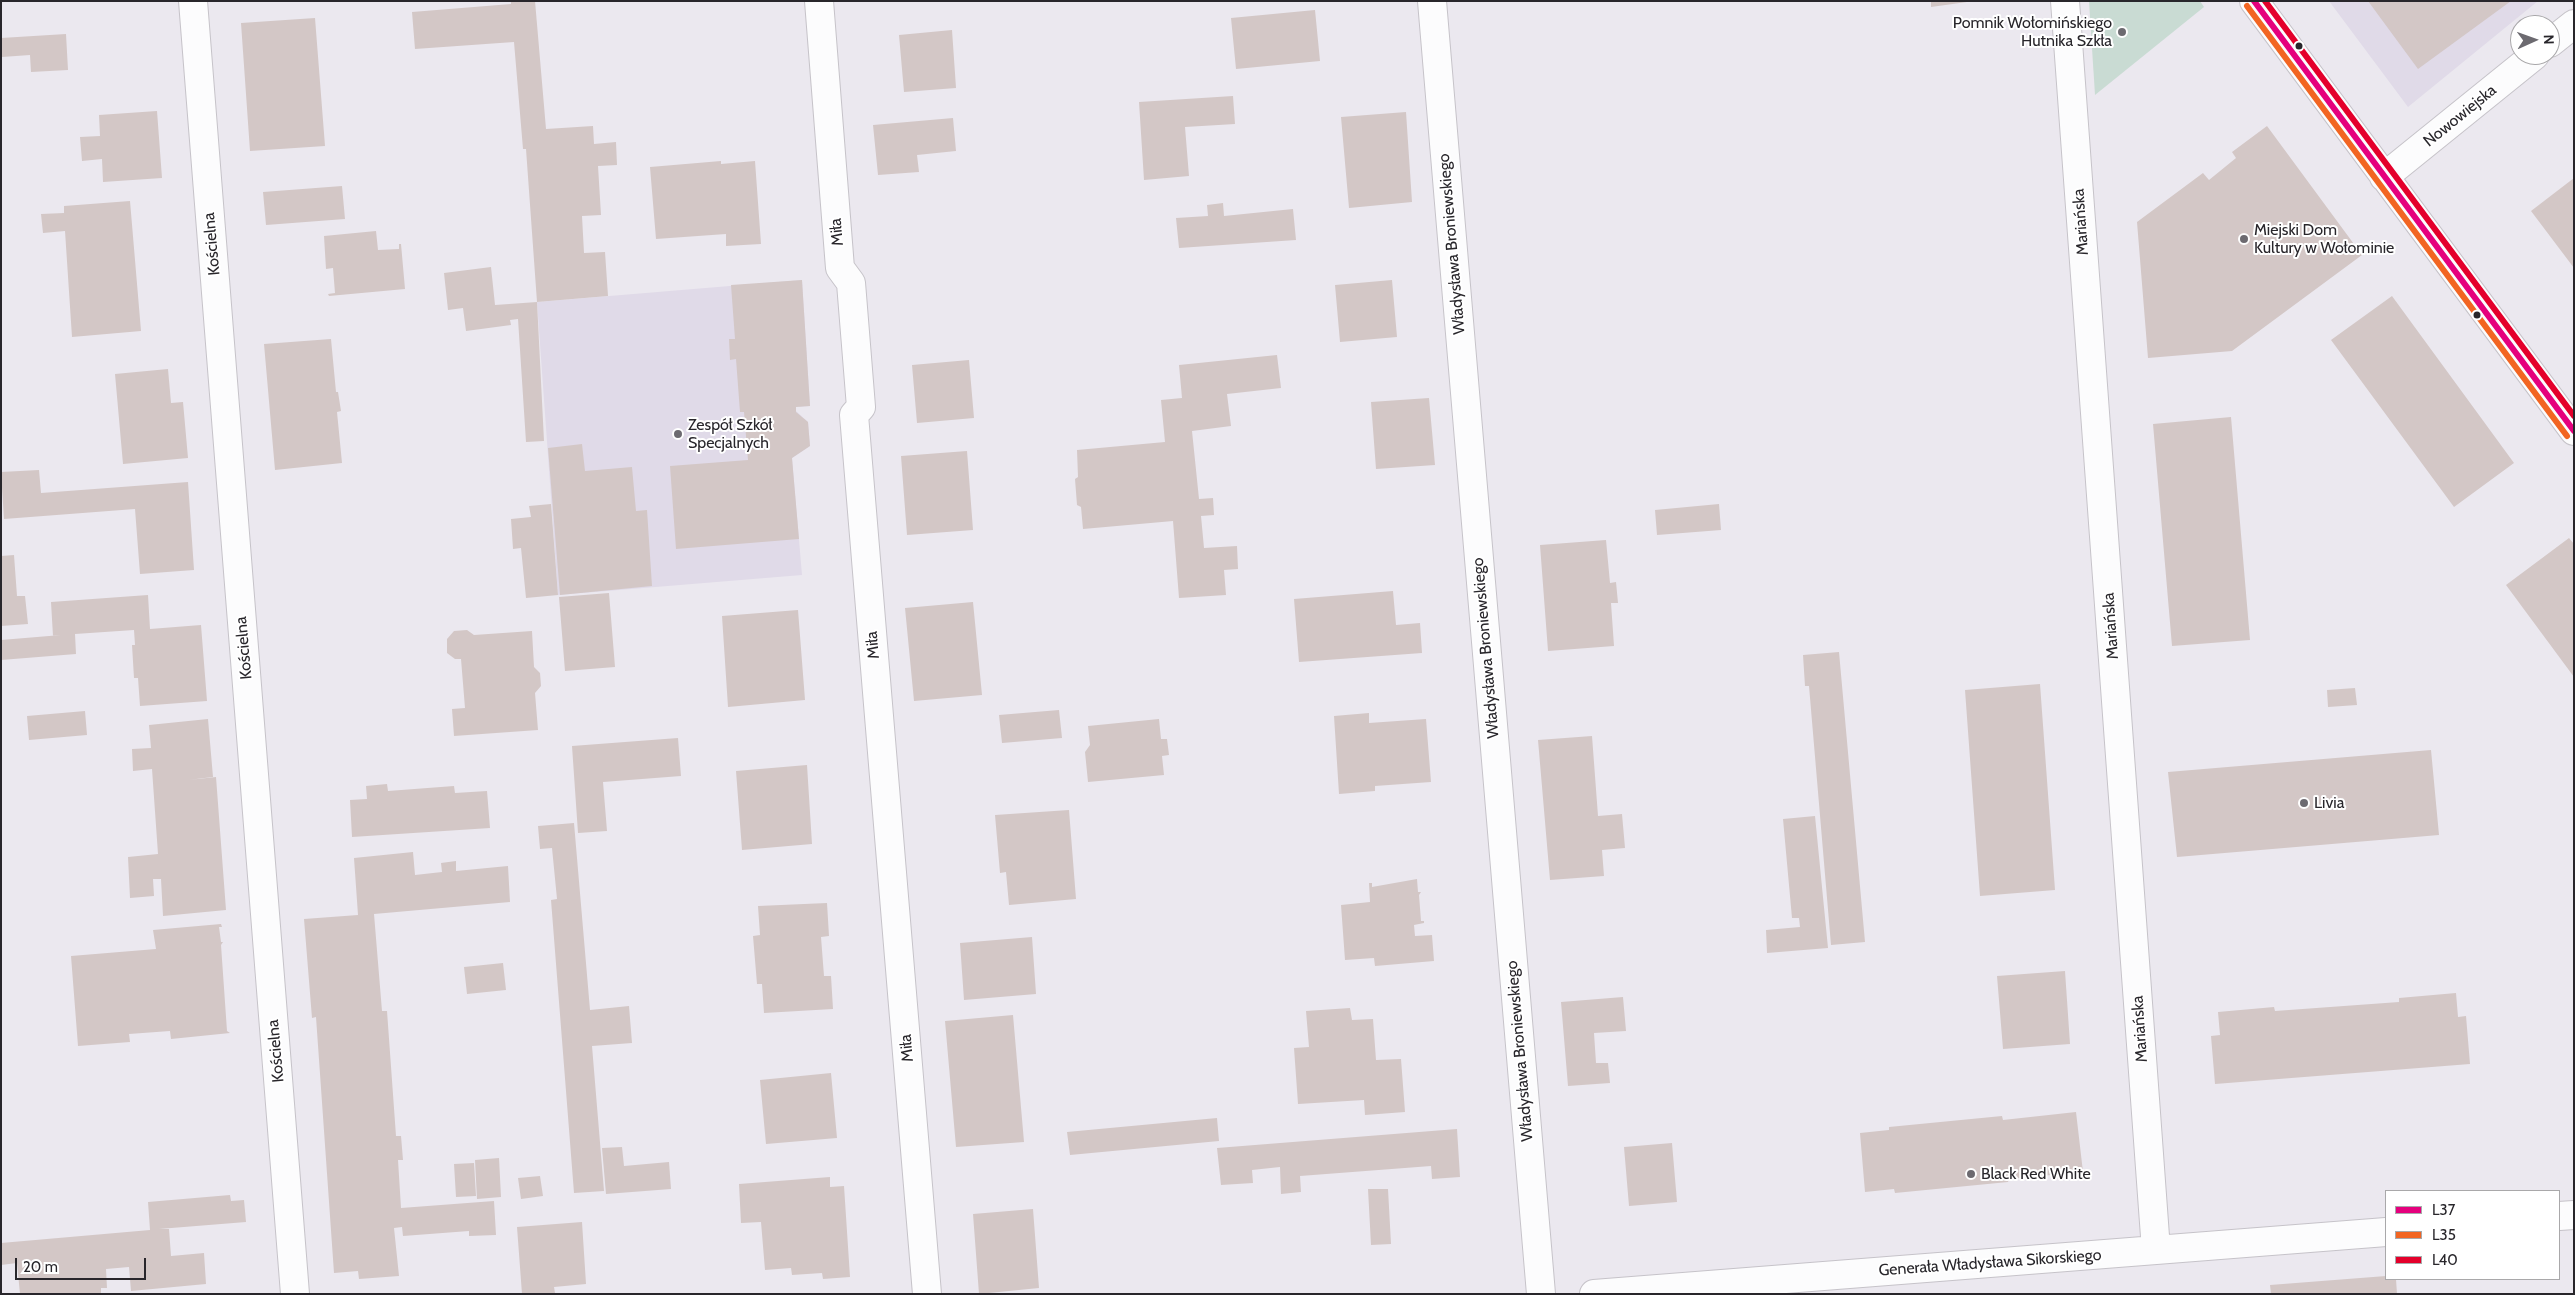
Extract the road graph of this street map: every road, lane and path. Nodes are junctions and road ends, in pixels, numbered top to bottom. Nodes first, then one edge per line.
1 (193, 1) edge
2 (819, 1) edge
3 (1432, 1) edge
4 (2065, 1) edge
5 (2254, 1) edge
6 (2574, 24) edge
7 (2560, 35) edge
8 (2523, 65) edge
9 (2384, 178) junction
10 (2574, 431) edge
11 (2574, 1215) edge
12 (2560, 1216) edge
13 (2385, 1232) edge
14 (2156, 1250) junction
15 (295, 1294) edge
16 (927, 1294) edge
17 (1540, 1294) edge
18 (1594, 1294) edge

1 - 15 street, Kościelna
2 - 16 street, Miła
3 - 17 street, Władysława Broniewskiego
4 - 14 street, Mariańska
5 - 9 street
6 - 7 street
8 - 9 street, Nowowiejska
9 - 10 street
11 - 12 street
13 - 14 street, Generała Władysława Sikorskiego
14 - 18 street, Generała Władysława Sikorskiego

